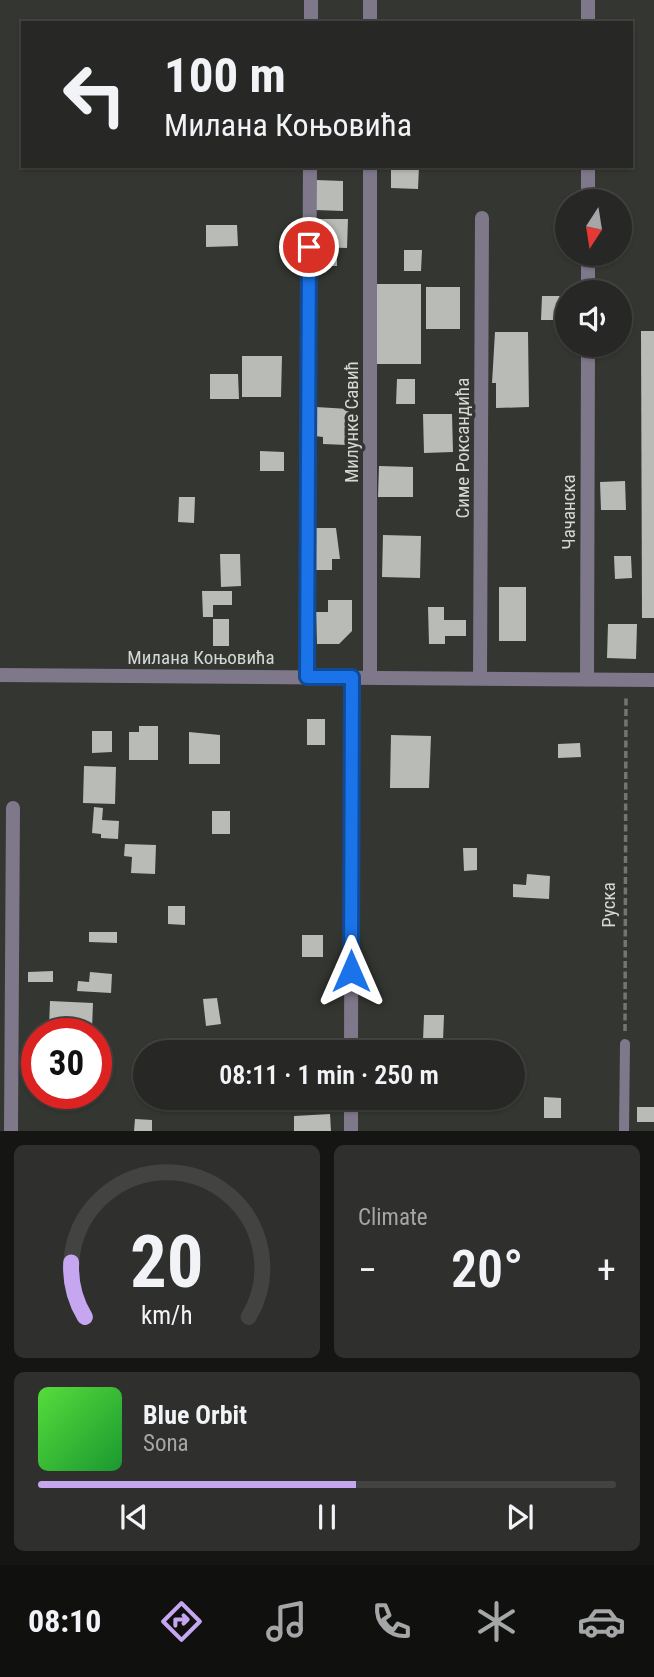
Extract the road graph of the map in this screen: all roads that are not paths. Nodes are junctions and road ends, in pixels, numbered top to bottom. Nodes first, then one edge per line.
1 (311, 0) edge
2 (370, 0) edge
3 (588, 0) edge
4 (310, 21) edge
5 (370, 21) edge
6 (588, 21) edge
7 (310, 168) edge
8 (370, 168) edge
9 (588, 168) edge
10 (588, 189) edge
11 (482, 218) dead end
12 (588, 357) edge
13 (0, 675) edge
14 (307, 677) junction
15 (352, 677) junction
16 (370, 677) junction
17 (480, 678) junction
18 (587, 679) junction
19 (654, 680) edge
20 (13, 808) dead end
21 (351, 1040) edge
22 (625, 1044) road end
23 (351, 1110) edge
24 (11, 1131) edge
25 (351, 1131) edge
26 (624, 1131) edge

1 - 4 street
2 - 5 street
3 - 6 street
7 - 14 street
8 - 16 street, Милунке Савић
9 - 10 street
11 - 17 street, Симе Роксандића
12 - 18 street, Чачанска
13 - 14 street, Милана Коњовића
14 - 15 street, Милана Коњовића
15 - 16 street, Милана Коњовића
15 - 21 street
16 - 17 street, Милана Коњовића
17 - 18 street, Милана Коњовића
18 - 19 street, Милана Коњовића
20 - 24 street
22 - 26 lane
23 - 25 street

